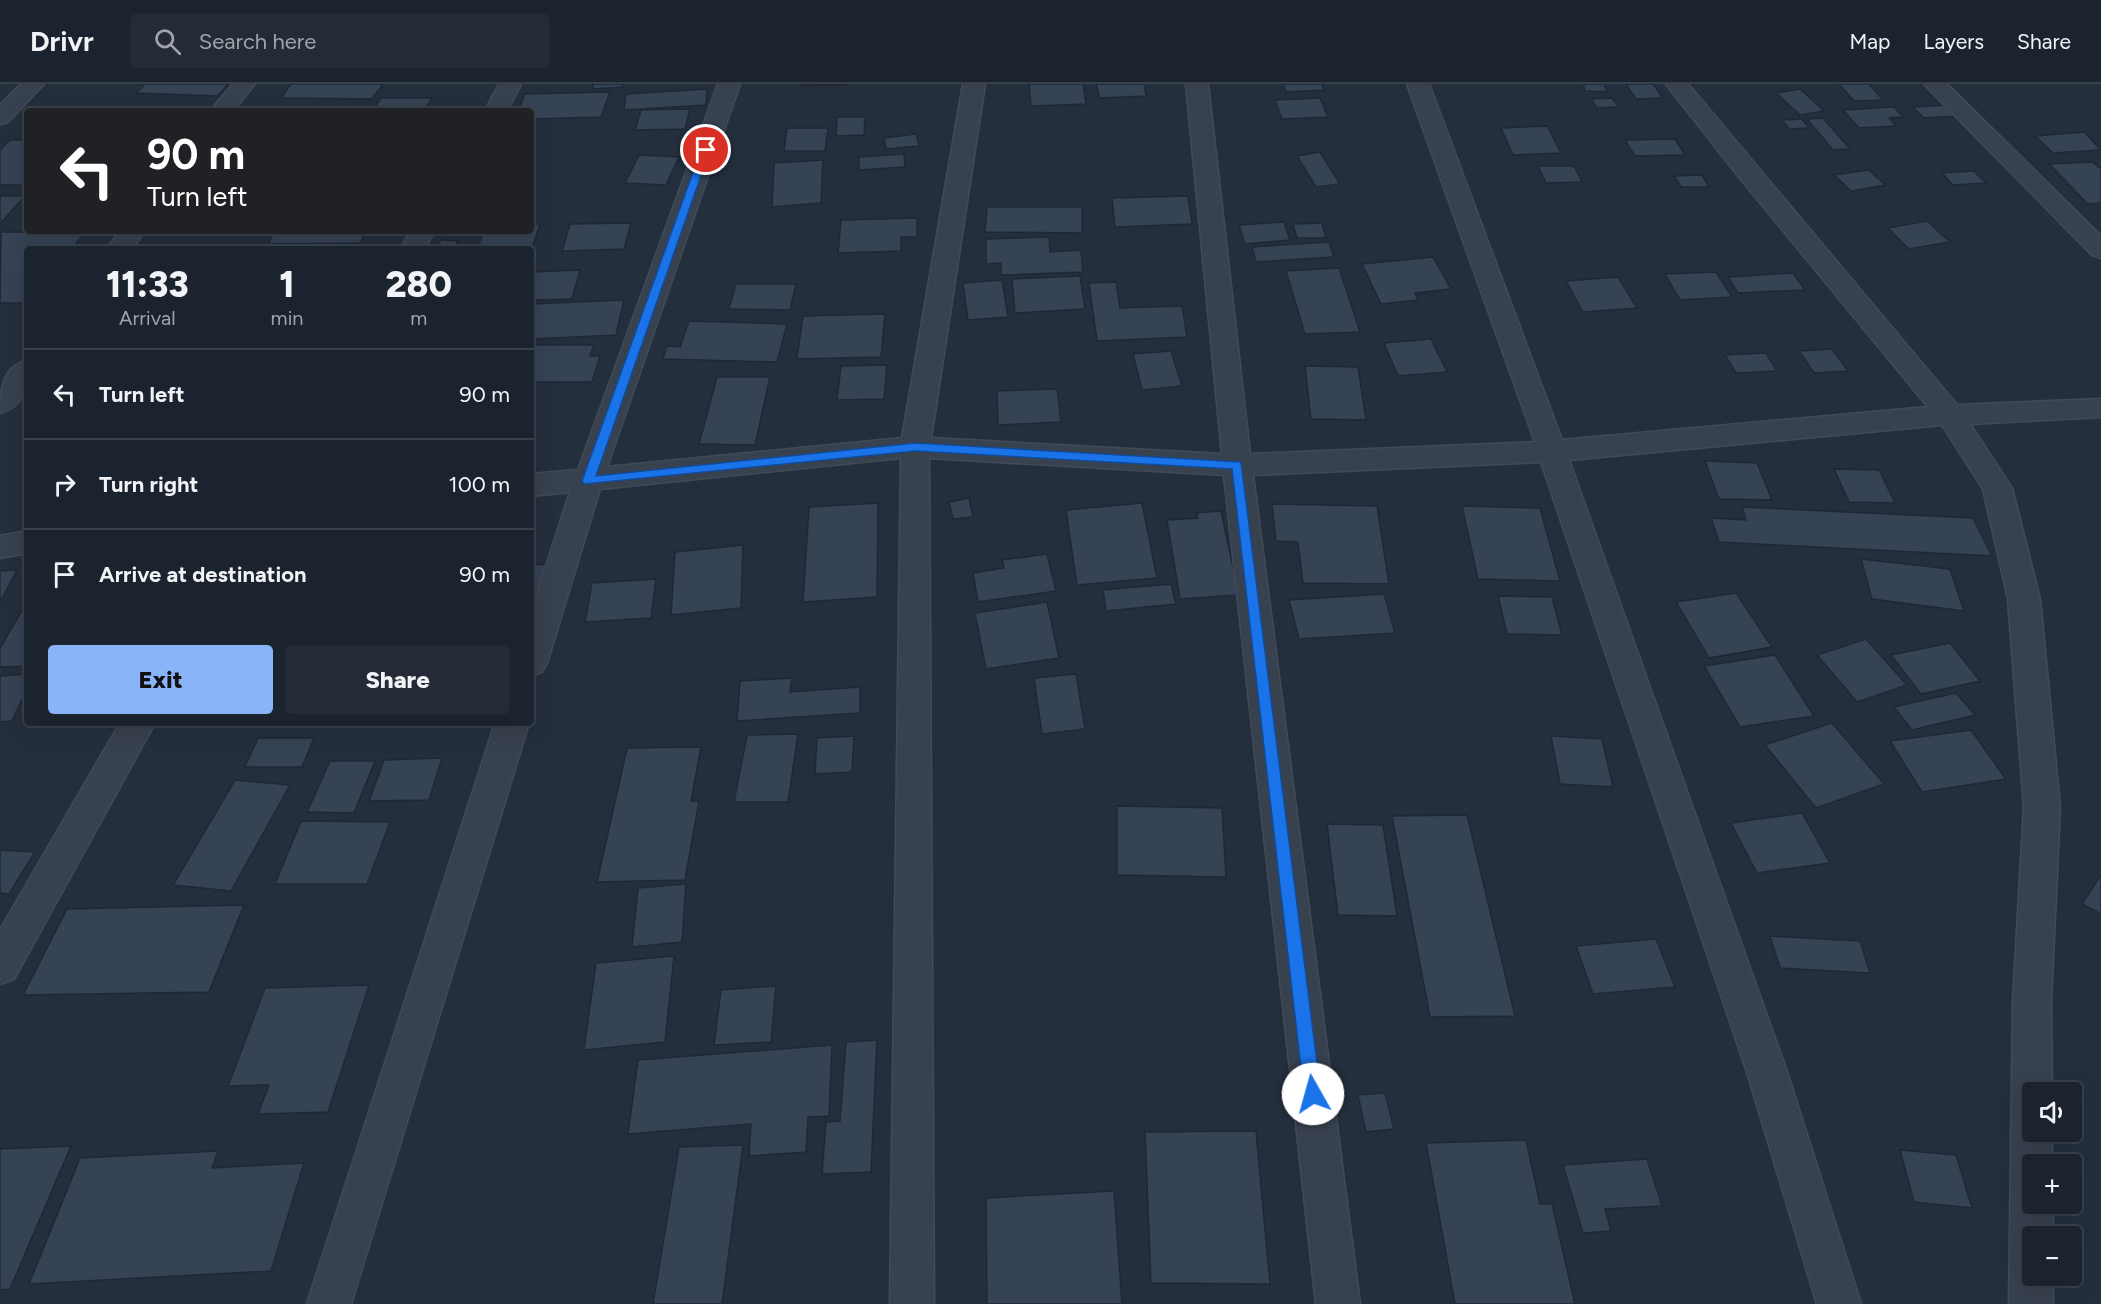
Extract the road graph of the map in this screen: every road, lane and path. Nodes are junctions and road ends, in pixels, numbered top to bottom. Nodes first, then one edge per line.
1 (33, 84) edge
2 (244, 84) edge
3 (510, 84) edge
4 (729, 84) edge
5 (974, 84) edge
6 (1197, 84) edge
7 (1418, 84) edge
8 (1677, 84) edge
9 (1935, 84) edge
10 (224, 108) edge
11 (498, 108) edge
12 (0, 117) edge
13 (131, 234) edge
14 (121, 246) edge
15 (2101, 250) edge
16 (24, 373) edge
17 (0, 404) edge
18 (2101, 408) edge
19 (1950, 415) junction
20 (915, 447) junction
21 (1552, 451) junction
22 (1237, 465) junction
23 (588, 481) junction
24 (534, 485) edge
25 (24, 543) edge
26 (0, 547) edge
27 (534, 653) edge
28 (136, 726) edge
29 (511, 726) edge
30 (0, 966) edge
31 (329, 1304) edge
32 (912, 1304) edge
33 (1338, 1304) edge
34 (1839, 1304) edge
35 (2031, 1304) edge

1 - 12 street
2 - 10 street
3 - 11 street
4 - 23 street
5 - 20 street
6 - 22 street
7 - 21 street
8 - 19 street
9 - 15 street
13 - 14 street
16 - 17 street
18 - 19 street
19 - 21 street
19 - 35 street
20 - 22 street
20 - 23 street
20 - 32 street
21 - 22 street
21 - 34 street
22 - 33 street
23 - 24 street
23 - 27 street
25 - 26 street
28 - 30 street
29 - 31 street

